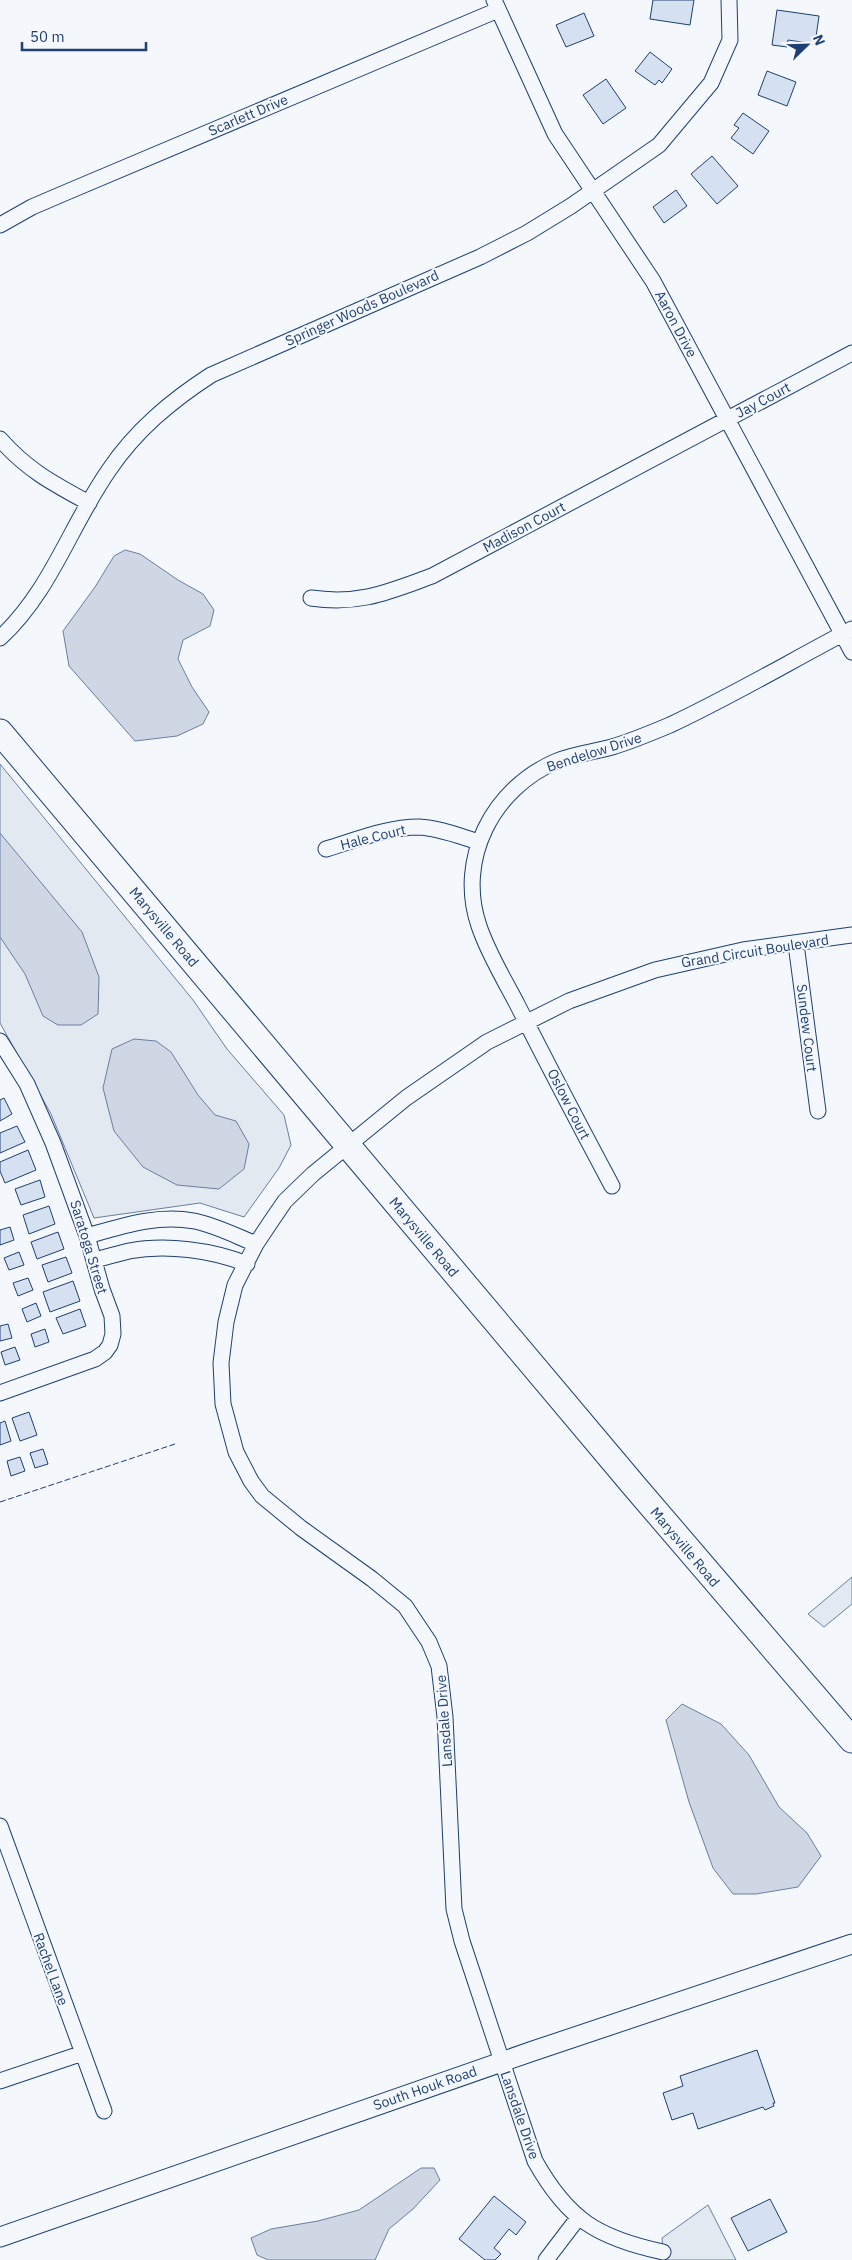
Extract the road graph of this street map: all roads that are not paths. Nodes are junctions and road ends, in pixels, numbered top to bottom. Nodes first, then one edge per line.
1 (729, 0) edge
2 (496, 5) edge
3 (592, 191) junction
4 (0, 225) edge
5 (852, 353) edge
6 (727, 419) junction
7 (0, 440) edge
8 (89, 503) junction
9 (311, 598) dead end
10 (847, 632) edge
11 (0, 638) edge
12 (852, 652) edge
13 (0, 732) edge
14 (478, 842) junction
15 (326, 849) dead end
16 (852, 935) edge
17 (796, 944) junction
18 (526, 1022) junction
19 (0, 1041) edge
20 (818, 1112) dead end
21 (348, 1146) junction
22 (612, 1186) dead end
23 (87, 1236) junction
24 (256, 1244) junction
25 (95, 1260) junction
26 (247, 1264) junction
27 (0, 1393) edge
28 (852, 1740) edge
29 (0, 1826) edge
30 (852, 1944) edge
31 (83, 2053) junction
32 (501, 2062) junction
33 (0, 2081) edge
34 (104, 2112) dead end
35 (578, 2218) junction
36 (0, 2237) edge
37 (663, 2252) dead end
38 (546, 2260) edge

1 - 3 street, Springer Woods Boulevard
2 - 3 street, Aaron Drive
2 - 4 street, Scarlett Drive
3 - 6 street, Aaron Drive
3 - 8 street, Springer Woods Boulevard
5 - 6 street, Jay Court
6 - 9 street, Madison Court
6 - 10 street, Aaron Drive
7 - 8 street
8 - 11 street, Springer Woods Boulevard
10 - 12 street, Aaron Drive
10 - 14 street, Bendelow Drive
13 - 21 highway, Marysville Road
14 - 15 street, Hale Court
14 - 18 street, Bendelow Drive
16 - 17 street, Grand Circuit Boulevard
17 - 18 street, Grand Circuit Boulevard
17 - 20 street, Sundew Court
18 - 21 street, Grand Circuit Boulevard
18 - 22 street, Oslow Court
19 - 23 street, Saratoga Street
21 - 24 street, Lansdale Drive
21 - 28 highway, Marysville Road
23 - 24 street
23 - 25 street, Saratoga Street
24 - 26 street, Lansdale Drive
25 - 26 street
25 - 27 street, Saratoga Street
26 - 32 street, Lansdale Drive
29 - 31 street, Rachel Lane
30 - 32 street, South Houk Road
31 - 33 street
31 - 34 street, Rachel Lane
32 - 35 street, Lansdale Drive
32 - 36 street, South Houk Road
35 - 37 street, Lansdale Drive
35 - 38 street

